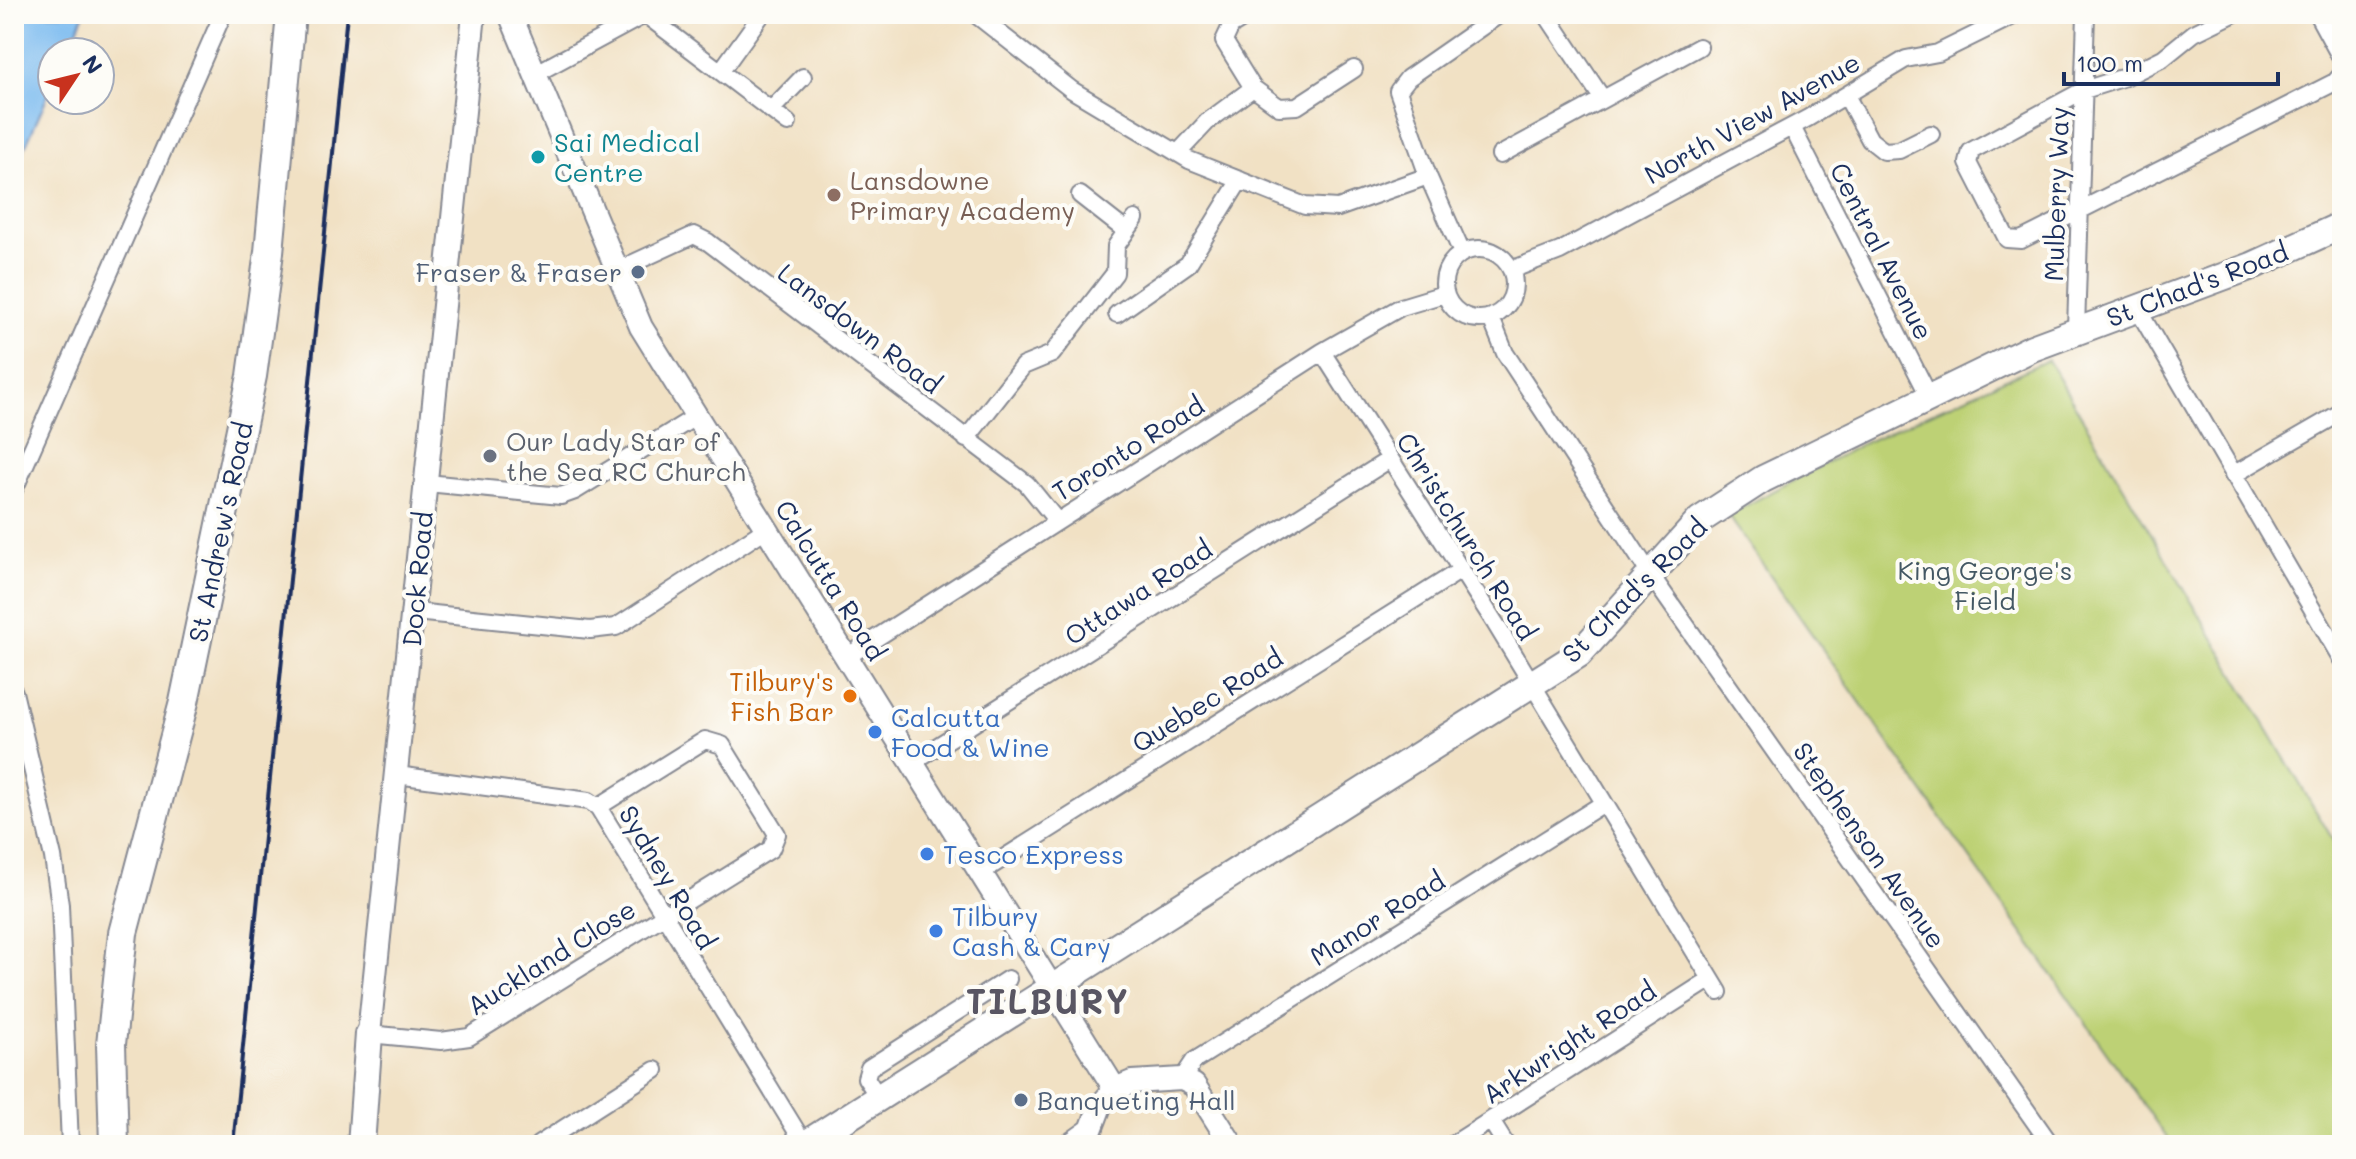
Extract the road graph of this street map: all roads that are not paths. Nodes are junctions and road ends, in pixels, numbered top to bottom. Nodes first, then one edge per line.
1 (223, 14) edge
2 (291, 14) edge
3 (474, 14) edge
4 (510, 14) edge
5 (646, 14) edge
6 (762, 14) edge
7 (975, 14) edge
8 (1251, 14) edge
9 (1500, 14) edge
10 (1546, 14) edge
11 (2017, 14) edge
12 (2086, 14) edge
13 (2233, 14) edge
14 (2317, 14) edge
15 (1699, 47) dead end
16 (2342, 60) edge
17 (1354, 69) dead end
18 (721, 71) junction
19 (535, 74) junction
20 (2342, 74) edge
21 (803, 77) dead end
22 (1253, 88) junction
23 (2084, 90) junction
24 (1847, 97) junction
25 (1602, 98) junction
26 (771, 110) junction
27 (788, 123) dead end
28 (1792, 127) junction
29 (1931, 134) dead end
30 (1178, 153) junction
31 (1500, 155) dead end
32 (1428, 176) junction
33 (1240, 180) junction
34 (1080, 195) dead end
35 (2077, 211) junction
36 (2342, 225) edge
37 (1462, 253) junction
38 (1511, 270) junction
39 (616, 271) junction
40 (1444, 294) junction
41 (2137, 308) junction
42 (1117, 314) dead end
43 (1491, 318) junction
44 (2076, 329) junction
45 (1322, 352) junction
46 (1929, 396) junction
47 (2342, 412) edge
48 (695, 417) junction
49 (966, 439) junction
50 (1390, 459) junction
51 (2233, 475) junction
52 (427, 483) junction
53 (14, 490) edge
54 (1057, 521) junction
55 (766, 529) junction
56 (1461, 570) junction
57 (1650, 574) junction
58 (415, 612) junction
59 (845, 658) junction
60 (2342, 660) edge
61 (1532, 685) junction
62 (14, 692) edge
63 (911, 763) junction
64 (397, 775) junction
65 (1604, 803) junction
66 (598, 807) junction
67 (980, 873) junction
68 (663, 915) junction
69 (1008, 979) dead end
70 (1715, 985) joint
71 (1052, 987) junction
72 (369, 1034) junction
73 (655, 1070) dead end
74 (1182, 1079) junction
75 (1115, 1089) junction
76 (879, 1098) junction
77 (1491, 1121) junction
78 (70, 1145) edge
79 (114, 1145) edge
80 (361, 1145) edge
81 (538, 1145) edge
82 (804, 1145) edge
83 (1070, 1145) edge
84 (1232, 1145) edge
85 (1452, 1145) edge
86 (1506, 1145) edge
87 (2051, 1145) edge

1 - 53 street
2 - 79 highway, St Andrew's Road
3 - 52 street, Dock Road
4 - 19 street, Calcutta Road
5 - 18 street
5 - 19 street
6 - 18 street
7 - 30 street
8 - 22 street
9 - 32 street
10 - 25 street
11 - 24 street, North View Avenue
12 - 23 street, Mulberry Way
13 - 23 street
14 - 16 street
15 - 25 street
17 - 22 street
18 - 26 street
19 - 39 street, Calcutta Road
20 - 35 street
21 - 26 street
22 - 30 street
23 - 35 street, Mulberry Way
23 - 35 street
24 - 28 street, North View Avenue
24 - 29 street
25 - 31 street
26 - 27 street
28 - 38 street, North View Avenue
28 - 46 street, Central Avenue
30 - 33 street
32 - 33 street
32 - 37 street
33 - 42 street
34 - 49 street
35 - 44 street, Mulberry Way
36 - 41 main road, St Chad's Road
37 - 38 street
37 - 40 street
38 - 43 street
39 - 48 street, Calcutta Road
39 - 49 street, Lansdown Road
40 - 43 street
40 - 45 street, Toronto Road
41 - 44 main road, St Chad's Road
41 - 51 street
43 - 57 street, Stephenson Avenue
44 - 46 main road, St Chad's Road
45 - 50 street, Christchurch Road
45 - 54 street, Toronto Road
46 - 57 main road, St Chad's Road
47 - 51 street
48 - 52 street
48 - 55 street, Calcutta Road
49 - 54 street, Lansdown Road
50 - 56 street, Christchurch Road
50 - 63 street, Ottawa Road
51 - 60 street
52 - 58 street, Dock Road
54 - 59 street, Toronto Road
55 - 58 street
55 - 59 street, Calcutta Road
56 - 61 street, Christchurch Road
56 - 67 street, Quebec Road
57 - 61 main road, St Chad's Road
57 - 87 street, Stephenson Avenue
58 - 64 street, Dock Road
59 - 63 street, Calcutta Road
61 - 65 street, Christchurch Road
61 - 71 main road, St Chad's Road
62 - 78 street
63 - 67 street, Calcutta Road
64 - 66 street, Sydney Road
64 - 72 street, Dock Road
65 - 70 street, Christchurch Road
65 - 74 street, Manor Road
66 - 68 street, Sydney Road
66 - 68 street, Auckland Close
67 - 71 street, Calcutta Road
68 - 72 street, Auckland Close
68 - 82 street, Sydney Road
69 - 76 street
70 - 77 street, Arkwright Road
71 - 75 street
71 - 76 main road, St Chad's Road
72 - 80 main road, Dock Road
73 - 81 street
74 - 75 street
74 - 84 street
75 - 83 street
76 - 82 main road, St Chad's Road
77 - 85 street, Arkwright Road
77 - 86 street

